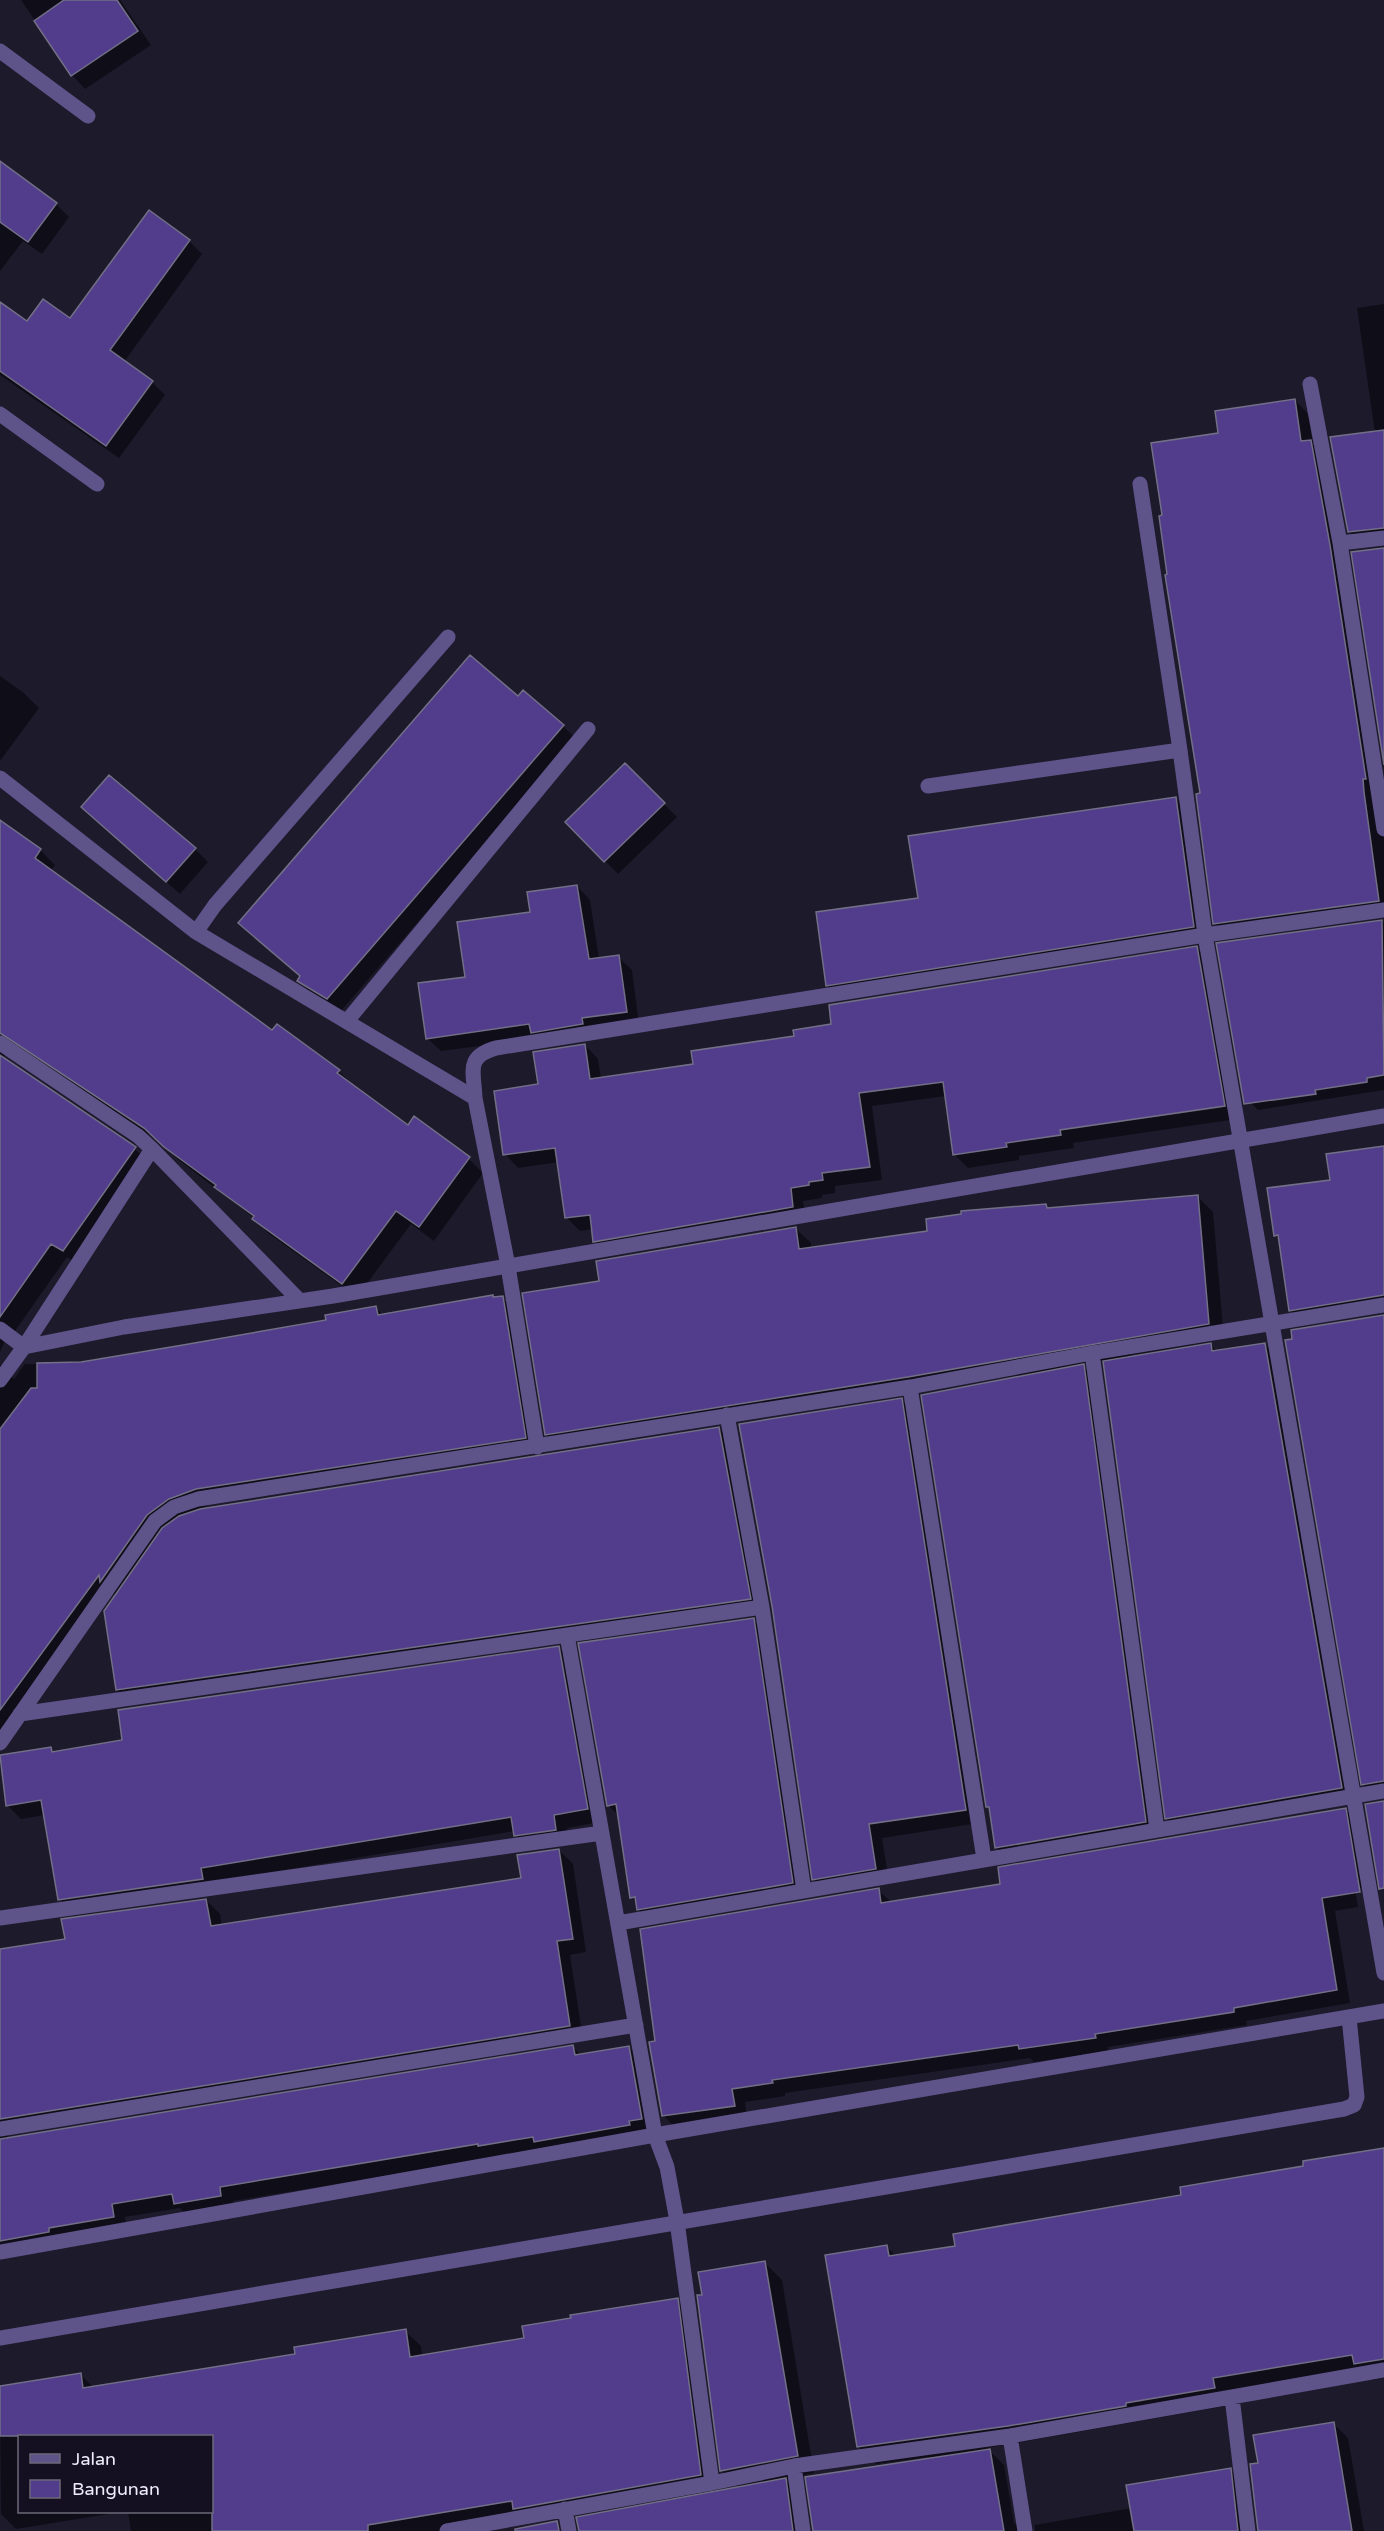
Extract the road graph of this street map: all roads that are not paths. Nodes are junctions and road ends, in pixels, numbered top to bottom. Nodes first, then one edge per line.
1 (0, 51) edge
2 (88, 116) dead end
3 (1310, 384) dead end
4 (0, 414) edge
5 (97, 484) dead end
6 (1140, 484) dead end
7 (1384, 538) edge
8 (1340, 543) junction
9 (448, 637) dead end
10 (588, 729) dead end
11 (1180, 750) junction
12 (0, 778) edge
13 (928, 786) dead end
14 (1384, 829) edge
15 (1384, 910) edge
16 (196, 932) junction
17 (1205, 935) junction
18 (347, 1021) junction
19 (0, 1043) edge
20 (475, 1098) junction
21 (1384, 1116) edge
22 (1240, 1139) junction
23 (152, 1149) junction
24 (508, 1266) junction
25 (300, 1301) junction
26 (1384, 1305) edge
27 (1273, 1324) junction
28 (0, 1329) edge
29 (24, 1347) junction
30 (1092, 1353) junction
31 (0, 1380) edge
32 (910, 1387) junction
33 (727, 1415) junction
34 (537, 1447) junction
35 (762, 1607) junction
36 (567, 1635) junction
37 (20, 1714) junction
38 (0, 1743) edge
39 (1384, 1791) edge
40 (1353, 1796) junction
41 (1157, 1830) junction
42 (602, 1833) junction
43 (984, 1859) junction
44 (804, 1891) junction
45 (0, 1918) edge
46 (618, 1923) junction
47 (1384, 1973) edge
48 (1384, 2011) edge
49 (1349, 2017) junction
50 (636, 2025) junction
51 (0, 2129) edge
52 (655, 2135) junction
53 (676, 2217) junction
54 (0, 2252) edge
55 (0, 2338) edge
56 (1384, 2370) edge
57 (1232, 2397) junction
58 (1010, 2436) junction
59 (794, 2466) junction
60 (712, 2483) junction
61 (565, 2509) junction
62 (447, 2531) edge
63 (569, 2531) edge
64 (803, 2531) edge
65 (1025, 2531) edge
66 (1248, 2531) edge

1 - 2 street
3 - 8 street
4 - 5 street
6 - 11 street
7 - 8 street
8 - 14 street
9 - 16 street
10 - 18 street
11 - 13 street
11 - 17 street
12 - 16 street
15 - 17 street
16 - 18 street
17 - 20 street
17 - 22 street
18 - 20 street
19 - 23 street
20 - 24 street
21 - 22 street
22 - 24 street
22 - 27 street
23 - 25 street
23 - 29 street
24 - 25 street
24 - 34 street
25 - 29 street
26 - 27 street
27 - 30 street
27 - 40 street
28 - 29 street
29 - 31 street
30 - 32 street
30 - 41 street
32 - 33 street
32 - 43 street
33 - 34 street
33 - 35 street
34 - 37 street
35 - 36 street
35 - 44 street
36 - 37 street
36 - 42 street
37 - 38 street
39 - 40 street
40 - 41 street
40 - 47 street
41 - 43 street
42 - 45 street
42 - 46 street
43 - 44 street
44 - 46 street
46 - 50 street
48 - 49 street
49 - 52 street
49 - 53 street
50 - 51 street
50 - 52 street
52 - 53 street
52 - 54 street
53 - 55 street
53 - 60 street
56 - 57 street
57 - 58 street
57 - 66 street
58 - 59 street
58 - 65 street
59 - 60 street
59 - 64 street
60 - 61 street
61 - 62 street
61 - 63 street

